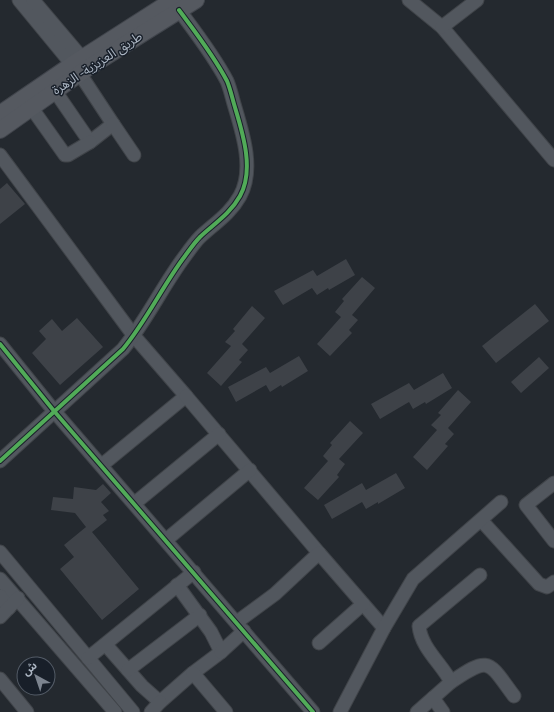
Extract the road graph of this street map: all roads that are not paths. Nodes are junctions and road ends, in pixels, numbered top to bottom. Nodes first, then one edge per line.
1 (19, 0) edge
2 (33, 0) edge
3 (196, 0) edge
4 (409, 0) edge
5 (477, 0) edge
6 (176, 5) edge
7 (442, 27) junction
8 (81, 65) junction
9 (55, 91) junction
10 (31, 107) junction
11 (0, 114) edge
12 (113, 124) junction
13 (0, 130) edge
14 (90, 142) junction
15 (134, 154) dead end
16 (2, 160) edge
17 (554, 160) edge
18 (134, 336) junction
19 (0, 344) edge
20 (186, 396) junction
21 (54, 411) junction
22 (219, 434) junction
23 (0, 461) edge
24 (102, 465) junction
25 (250, 470) junction
26 (554, 483) edge
27 (501, 502) dead end
28 (135, 503) junction
29 (481, 520) junction
30 (166, 540) junction
31 (554, 541) edge
32 (0, 552) edge
33 (319, 553) junction
34 (194, 572) junction
35 (480, 575) dead end
36 (0, 579) edge
37 (554, 582) edge
38 (178, 585) junction
39 (0, 596) edge
40 (363, 604) junction
41 (9, 608) edge
42 (200, 615) junction
43 (240, 627) junction
44 (384, 628) junction
45 (319, 643) dead end
46 (106, 645) junction
47 (221, 652) junction
48 (88, 658) junction
49 (128, 670) junction
50 (193, 673) junction
51 (0, 679) edge
52 (451, 682) junction
53 (514, 696) dead end
54 (433, 698) junction
55 (160, 702) junction
56 (27, 712) edge
57 (115, 712) edge
58 (133, 712) edge
59 (151, 712) edge
60 (226, 712) edge
61 (313, 712) edge
62 (340, 712) edge
63 (416, 712) edge
64 (443, 712) edge

1 - 8 street
2 - 8 street
3 - 6 main road, طريق العزيزية- الزهرة
4 - 7 street
5 - 7 street
6 - 8 main road, طريق العزيزية- الزهرة
6 - 18 street
7 - 17 street
8 - 9 main road, طريق العزيزية- الزهرة
8 - 11 main road, طريق العزيزية- الزهرة
8 - 12 street
9 - 10 main road, طريق العزيزية- الزهرة
9 - 14 street
10 - 13 main road, طريق العزيزية- الزهرة
10 - 14 street
12 - 14 street
12 - 15 street
16 - 18 street
18 - 20 street
18 - 21 street
19 - 21 street
20 - 22 street
20 - 24 street
21 - 23 street
21 - 24 street
22 - 25 street
22 - 28 street
24 - 28 street
25 - 30 street
25 - 33 street
26 - 31 street
27 - 29 street
28 - 30 street
29 - 37 street
29 - 44 street
30 - 34 street
32 - 48 street
33 - 40 street
33 - 43 street
34 - 38 street
34 - 43 street
35 - 52 street
36 - 41 street
38 - 42 street
38 - 46 street
39 - 41 street
40 - 44 street
40 - 45 street
41 - 57 street
42 - 47 street
42 - 49 street
43 - 47 street
43 - 61 street
44 - 62 street
46 - 48 street
46 - 49 street
47 - 50 street
48 - 58 street
49 - 55 street
50 - 55 street
50 - 60 street
51 - 56 street
52 - 53 street
52 - 54 street
54 - 63 street
54 - 64 street
55 - 59 street

